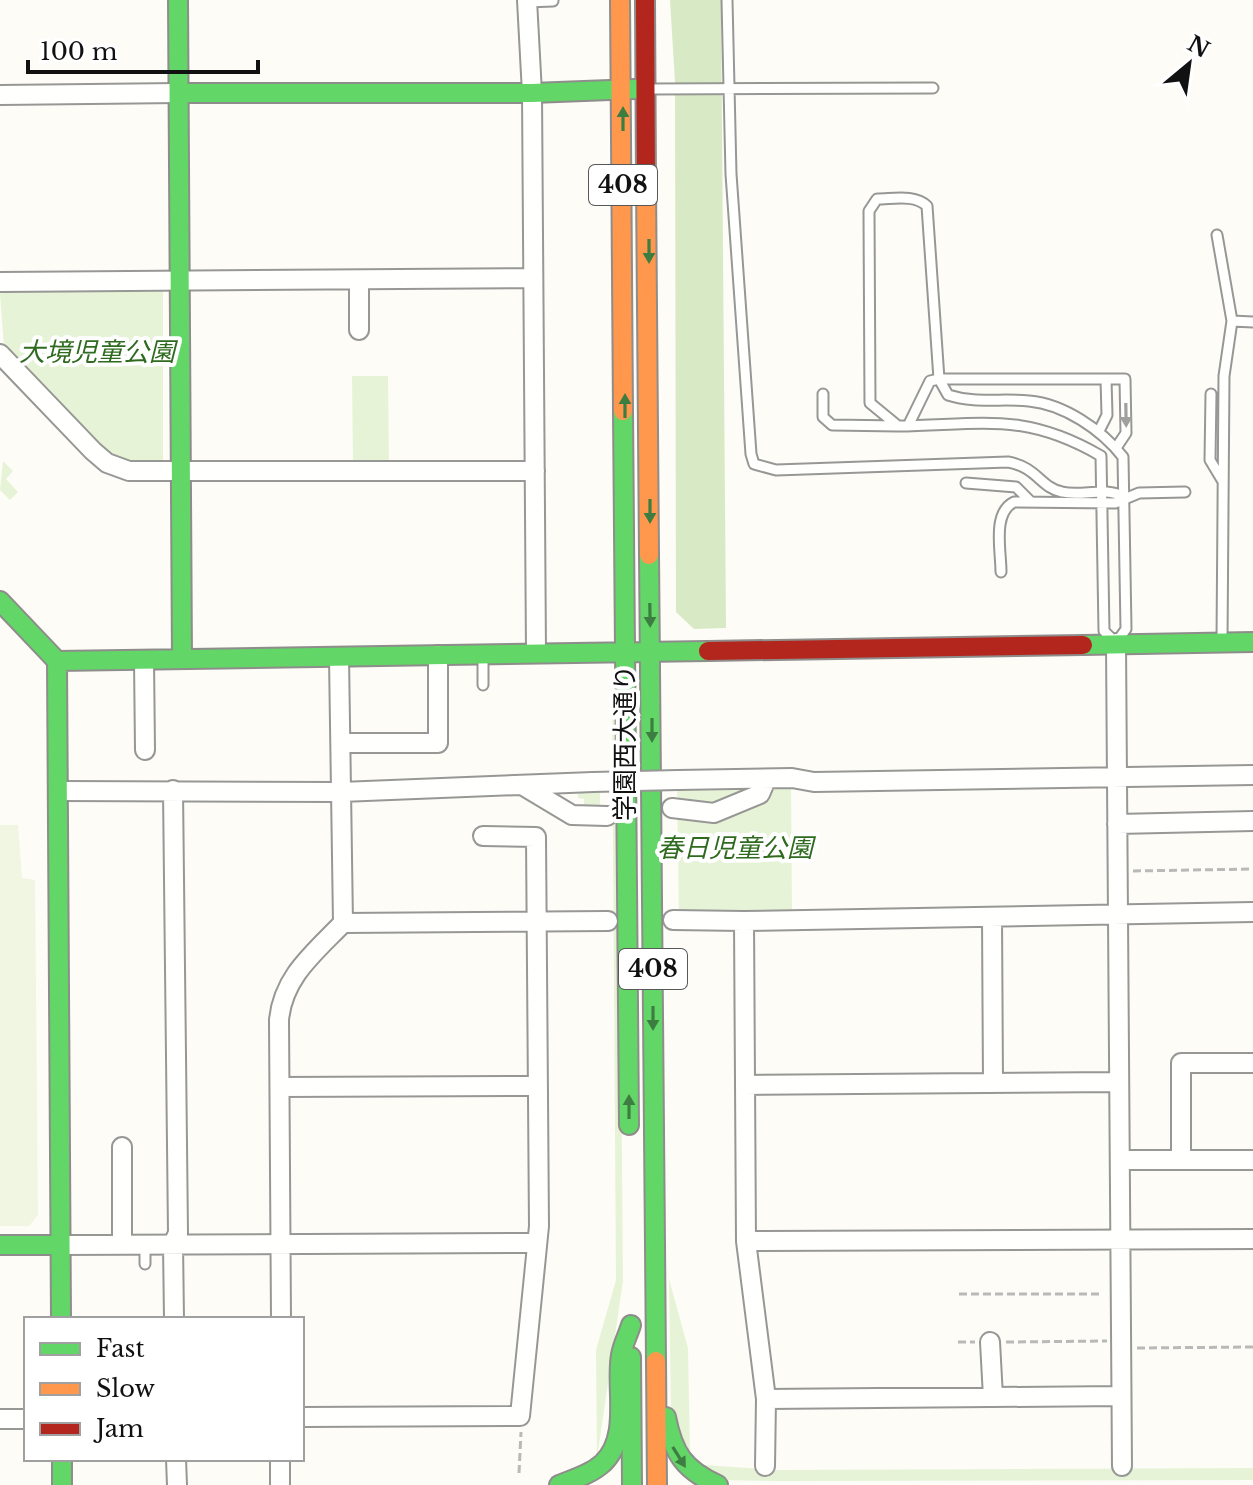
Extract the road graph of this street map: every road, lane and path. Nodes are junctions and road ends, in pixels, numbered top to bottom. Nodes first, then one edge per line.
1 (178, 0) edge
2 (620, 0) edge
3 (645, 0) edge
4 (727, 0) edge
5 (553, 1) edge
6 (524, 9) edge
7 (933, 88) dead end
8 (623, 89) junction
9 (648, 89) junction
10 (728, 89) junction
11 (179, 93) junction
12 (532, 93) junction
13 (0, 95) edge
14 (1217, 235) dead end
15 (532, 278) junction
16 (359, 280) junction
17 (180, 281) junction
18 (0, 282) edge
19 (1232, 321) junction
20 (1253, 322) edge
21 (359, 330) dead end
22 (0, 356) edge
23 (939, 379) junction
24 (1106, 379) junction
25 (823, 394) dead end
26 (1211, 394) dead end
27 (903, 426) junction
28 (1099, 431) junction
29 (1113, 444) junction
30 (1101, 456) junction
31 (535, 471) junction
32 (182, 472) junction
33 (1222, 480) junction
34 (966, 483) dead end
35 (1185, 492) dead end
36 (1124, 497) junction
37 (1102, 498) junction
38 (1031, 502) junction
39 (1001, 572) dead end
40 (0, 601) edge
41 (1222, 642) junction
42 (1253, 642) edge
43 (1116, 643) junction
44 (626, 652) junction
45 (651, 652) junction
46 (536, 653) junction
47 (483, 654) junction
48 (438, 655) junction
49 (339, 657) junction
50 (182, 659) junction
51 (144, 660) junction
52 (57, 661) junction
53 (483, 685) dead end
54 (342, 743) junction
55 (145, 750) dead end
56 (1253, 775) edge
57 (1116, 778) junction
58 (766, 780) junction
59 (522, 785) junction
60 (173, 790) junction
61 (61, 791) junction
62 (341, 792) junction
63 (672, 808) dead end
64 (607, 816) dead end
65 (1253, 821) edge
66 (1117, 824) junction
67 (483, 836) dead end
68 (1253, 869) edge
69 (1130, 871) dead end
70 (1253, 912) edge
71 (1118, 914) junction
72 (992, 917) junction
73 (673, 920) dead end
74 (608, 921) dead end
75 (744, 921) junction
76 (537, 922) junction
77 (343, 923) junction
78 (1253, 1063) edge
79 (1119, 1082) junction
80 (993, 1083) junction
81 (745, 1085) junction
82 (538, 1086) junction
83 (280, 1087) junction
84 (122, 1147) dead end
85 (630, 1152) dead end
86 (1120, 1160) junction
87 (1181, 1160) junction
88 (1253, 1160) edge
89 (1121, 1239) junction
90 (1253, 1239) edge
91 (746, 1241) junction
92 (280, 1243) junction
93 (537, 1243) junction
94 (122, 1244) junction
95 (145, 1244) junction
96 (173, 1244) junction
97 (0, 1245) edge
98 (60, 1245) junction
99 (145, 1264) dead end
100 (959, 1294) dead end
101 (1120, 1294) junction
102 (61, 1317) edge
103 (174, 1317) edge
104 (281, 1317) edge
105 (654, 1327) junction
106 (958, 1342) dead end
107 (990, 1342) junction
108 (1126, 1345) junction
109 (1253, 1347) edge
110 (1120, 1396) junction
111 (993, 1397) junction
112 (766, 1399) junction
113 (304, 1417) edge
114 (0, 1419) edge
115 (24, 1419) edge
116 (521, 1447) dead end
117 (62, 1461) edge
118 (176, 1461) edge
119 (280, 1461) edge
120 (765, 1466) dead end
121 (1122, 1466) dead end
122 (519, 1473) dead end
123 (62, 1485) edge
124 (177, 1485) edge
125 (280, 1485) edge
126 (559, 1485) edge
127 (632, 1485) edge
128 (657, 1485) edge
129 (718, 1485) edge

1 - 11 main road
2 - 8 main road, 学園西大通り / 408
3 - 9 main road, 学園西大通り / 408
4 - 10 lane
5 - 6 lane
6 - 12 street
7 - 10 lane
8 - 9 main road
8 - 12 main road
44 -> 8 main road, 学園西大通り / 408
9 - 10 lane
9 -> 45 main road, 学園西大通り / 408
10 - 37 lane
11 - 12 main road
11 - 13 street
11 - 17 main road
12 - 15 street
14 - 19 lane
15 - 16 street
15 - 31 street
16 - 17 street
16 - 21 street
17 - 18 street
17 - 32 main road
19 - 20 lane
19 - 33 lane
22 - 32 street
23 - 24 lane
23 - 27 lane
23 - 27 lane
23 - 28 lane
24 - 28 lane
24 -> 29 lane
25 - 27 lane
26 - 33 lane
27 - 30 lane
28 - 29 lane
29 - 30 lane
29 - 36 lane
30 - 37 lane
31 - 32 street
31 - 46 street
32 - 50 main road
33 - 41 lane
34 - 38 lane
35 - 36 lane
36 - 37 lane
36 - 43 lane
37 - 38 lane
37 - 43 lane
38 - 39 lane
40 - 52 main road
41 - 42 main road
41 - 43 main road
43 - 45 main road
43 - 57 street
44 - 45 main road
44 - 46 main road
85 -> 44 main road, 学園西大通り / 408
45 -> 105 main road, 学園西大通り / 408
46 - 47 main road
47 - 48 main road
47 - 53 lane
48 - 49 main road
48 - 54 street
49 - 50 main road
49 - 54 street
50 - 51 main road
51 - 52 main road
51 - 55 street
52 - 61 main road
54 - 62 street
56 - 57 street
57 - 58 street
57 - 66 street
58 - 59 street, bridge
58 - 63 street
59 - 62 street
59 - 64 street
60 - 61 street
60 - 62 street
60 - 96 street
61 - 98 main road
62 - 77 street
65 - 66 street
66 - 71 street
67 - 76 street
68 - 69 path
70 - 71 street
71 - 72 street
71 - 79 street
72 - 75 street
72 - 80 street
73 - 75 street
74 - 76 street
75 - 81 street
76 - 77 street
76 - 82 street
77 - 83 street
78 - 87 street
79 - 80 street
79 - 86 street
80 - 81 street
81 - 91 street
82 - 83 street
82 - 93 street
83 - 92 street
84 - 94 street
86 - 87 street
86 - 89 street
87 - 88 street
89 - 90 street
89 - 91 street
89 - 101 street
91 - 112 street
92 - 93 street
92 - 96 street
92 - 104 street
93 - 113 street
94 - 95 street
94 - 98 street
95 - 96 street
95 - 99 lane
96 - 103 street
97 - 98 main road
98 - 102 main road
100 - 101 path
101 - 108 street
105 - 128 main road, 学園西大通り / 408
105 -> 129 main road
106 - 107 path
107 - 108 path
107 - 111 street
108 - 109 path
108 - 110 street
110 - 111 street
110 - 121 street
111 - 112 street
112 - 120 street
114 - 115 street
116 - 122 path
117 - 123 main road
118 - 124 street
119 - 125 street
126 - 127 main road

